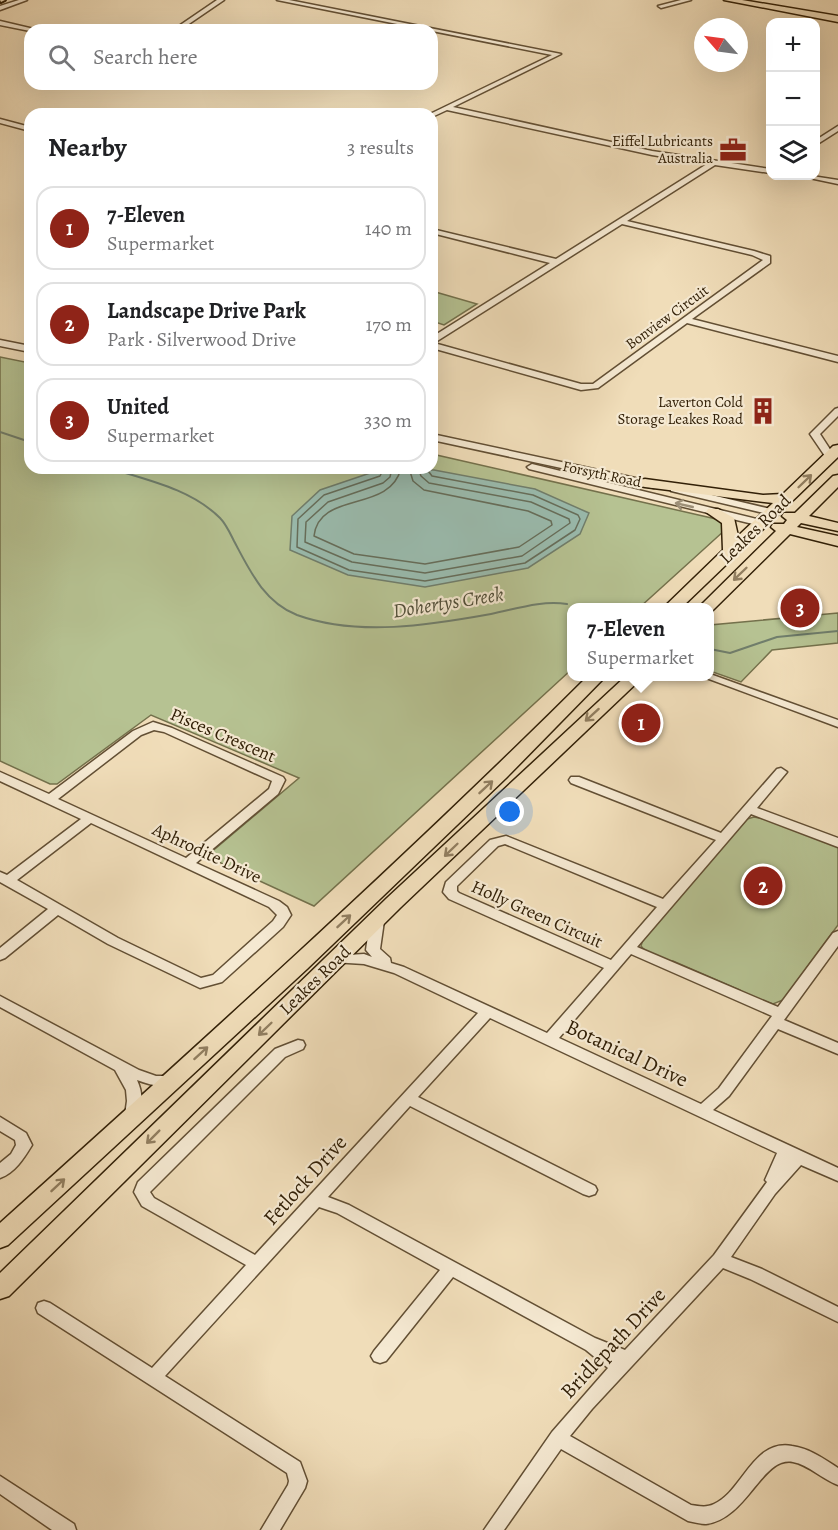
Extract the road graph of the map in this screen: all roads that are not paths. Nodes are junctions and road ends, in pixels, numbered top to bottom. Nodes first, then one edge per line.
1 (24, 0) edge
2 (222, 0) edge
3 (280, 0) edge
4 (677, 0) edge
5 (688, 0) edge
6 (728, 0) edge
7 (754, 0) edge
8 (0, 8) edge
9 (838, 14) edge
10 (838, 19) edge
11 (0, 23) edge
12 (185, 24) edge
13 (404, 24) edge
14 (24, 28) edge
15 (438, 31) edge
16 (447, 108) junction
17 (438, 112) edge
18 (0, 121) edge
19 (24, 127) edge
20 (838, 128) edge
21 (820, 140) edge
22 (713, 163) junction
23 (766, 170) edge
24 (820, 179) edge
25 (838, 182) edge
26 (622, 222) junction
27 (438, 232) edge
28 (557, 261) junction
29 (686, 320) junction
30 (438, 339) edge
31 (0, 343) edge
32 (438, 345) edge
33 (24, 348) edge
34 (838, 359) edge
35 (838, 411) edge
36 (438, 440) edge
37 (438, 441) edge
38 (834, 453) edge
39 (834, 482) edge
40 (645, 483) junction
41 (787, 498) junction
42 (713, 512) junction
43 (767, 518) junction
44 (792, 524) junction
45 (838, 527) edge
46 (775, 541) junction
47 (838, 542) edge
48 (731, 551) junction
49 (676, 603) edge
50 (711, 603) edge
51 (714, 679) edge
52 (593, 681) edge
53 (630, 681) edge
54 (838, 724) edge
55 (781, 772) dead end
56 (0, 776) edge
57 (574, 780) dead end
58 (50, 799) junction
59 (748, 809) junction
60 (90, 818) junction
61 (723, 838) junction
62 (838, 843) edge
63 (187, 864) junction
64 (4, 878) edge
65 (665, 905) junction
66 (58, 908) junction
67 (377, 921) junction
68 (838, 936) edge
69 (628, 948) junction
70 (0, 955) edge
71 (337, 959) junction
72 (612, 966) junction
73 (399, 970) junction
74 (0, 1001) edge
75 (488, 1011) junction
76 (778, 1018) junction
77 (549, 1040) junction
78 (298, 1045) dead end
79 (838, 1049) edge
80 (120, 1067) junction
81 (171, 1080) junction
82 (408, 1099) junction
83 (707, 1114) junction
84 (132, 1117) junction
85 (0, 1123) edge
86 (792, 1154) junction
87 (0, 1172) edge
88 (838, 1175) edge
89 (589, 1190) dead end
90 (319, 1196) junction
91 (0, 1238) edge
92 (723, 1256) junction
93 (257, 1264) junction
94 (452, 1268) junction
95 (0, 1289) edge
96 (44, 1308) dead end
97 (838, 1315) edge
98 (380, 1356) dead end
99 (624, 1363) junction
100 (153, 1378) junction
101 (558, 1438) junction
102 (838, 1477) edge
103 (0, 1484) edge
104 (67, 1530) edge
105 (270, 1530) edge
106 (493, 1530) edge

1 - 8 street
2 - 12 street
3 - 13 street
4 - 5 street
6 - 10 highway
7 - 9 highway
11 - 14 street
15 - 16 street
16 - 17 street
16 - 22 street
18 - 19 street
20 - 21 street
22 - 23 street
22 - 26 street
24 - 25 street
26 - 28 street
26 - 29 street, Bonview Circuit
27 - 28 street
28 - 30 street
29 - 32 street, Bonview Circuit
29 - 34 street
31 - 33 street
35 - 38 street
36 - 40 street, Forsyth Road
42 -> 37 street, Forsyth Road
41 -> 38 highway, Leakes Road
39 - 44 highway, Leakes Road
39 - 45 highway
40 - 41 highway
40 - 43 street, Forsyth Road
41 - 43 highway, Leakes Road
42 - 43 street, Forsyth Road
42 - 48 highway
43 - 44 highway
43 - 48 highway, Leakes Road
44 - 45 highway
44 - 46 highway, Leakes Road
44 - 47 highway
46 - 47 highway
46 -> 50 highway, Leakes Road
48 - 49 highway, Leakes Road
51 - 54 street
81 -> 52 highway, Leakes Road
53 -> 67 highway, Leakes Road
55 - 59 street
56 - 58 street, Aphrodite Drive
57 - 61 street
58 - 60 street, Aphrodite Drive
58 - 63 street, Pisces Crescent
59 - 61 street
59 - 62 street
60 - 63 street, Aphrodite Drive
60 - 64 street
61 - 65 street
63 - 66 street, Aphrodite Drive
64 - 66 street
65 - 69 street
65 - 72 street, Holly Green Circuit
66 - 70 street
67 - 71 highway, Leakes Road
67 - 73 street, Botanical Drive
68 - 76 street
69 - 72 street
69 - 76 street
71 - 73 street, Botanical Drive
71 -> 95 highway, Leakes Road
72 - 77 street
73 - 75 street, Botanical Drive
74 - 80 street
75 - 77 street, Botanical Drive
75 - 82 street, Fetlock Drive
76 - 79 street
76 - 83 street
77 - 83 street, Botanical Drive
78 - 93 street
80 - 81 street
80 - 84 street
81 - 84 highway, Leakes Road
82 - 89 street
82 - 90 street, Fetlock Drive
83 - 86 street, Botanical Drive
91 -> 84 highway, Leakes Road
85 - 87 street
86 - 88 street, Botanical Drive
86 - 92 street, Bridlepath Drive
90 - 93 street, Fetlock Drive
90 - 94 street
92 - 97 street
92 - 99 street, Bridlepath Drive
93 - 100 street, Fetlock Drive
94 - 98 street
94 - 99 street
96 - 100 street
99 - 101 street, Bridlepath Drive
100 - 105 street
101 - 102 street
101 - 106 street, Bridlepath Drive
103 - 104 street

